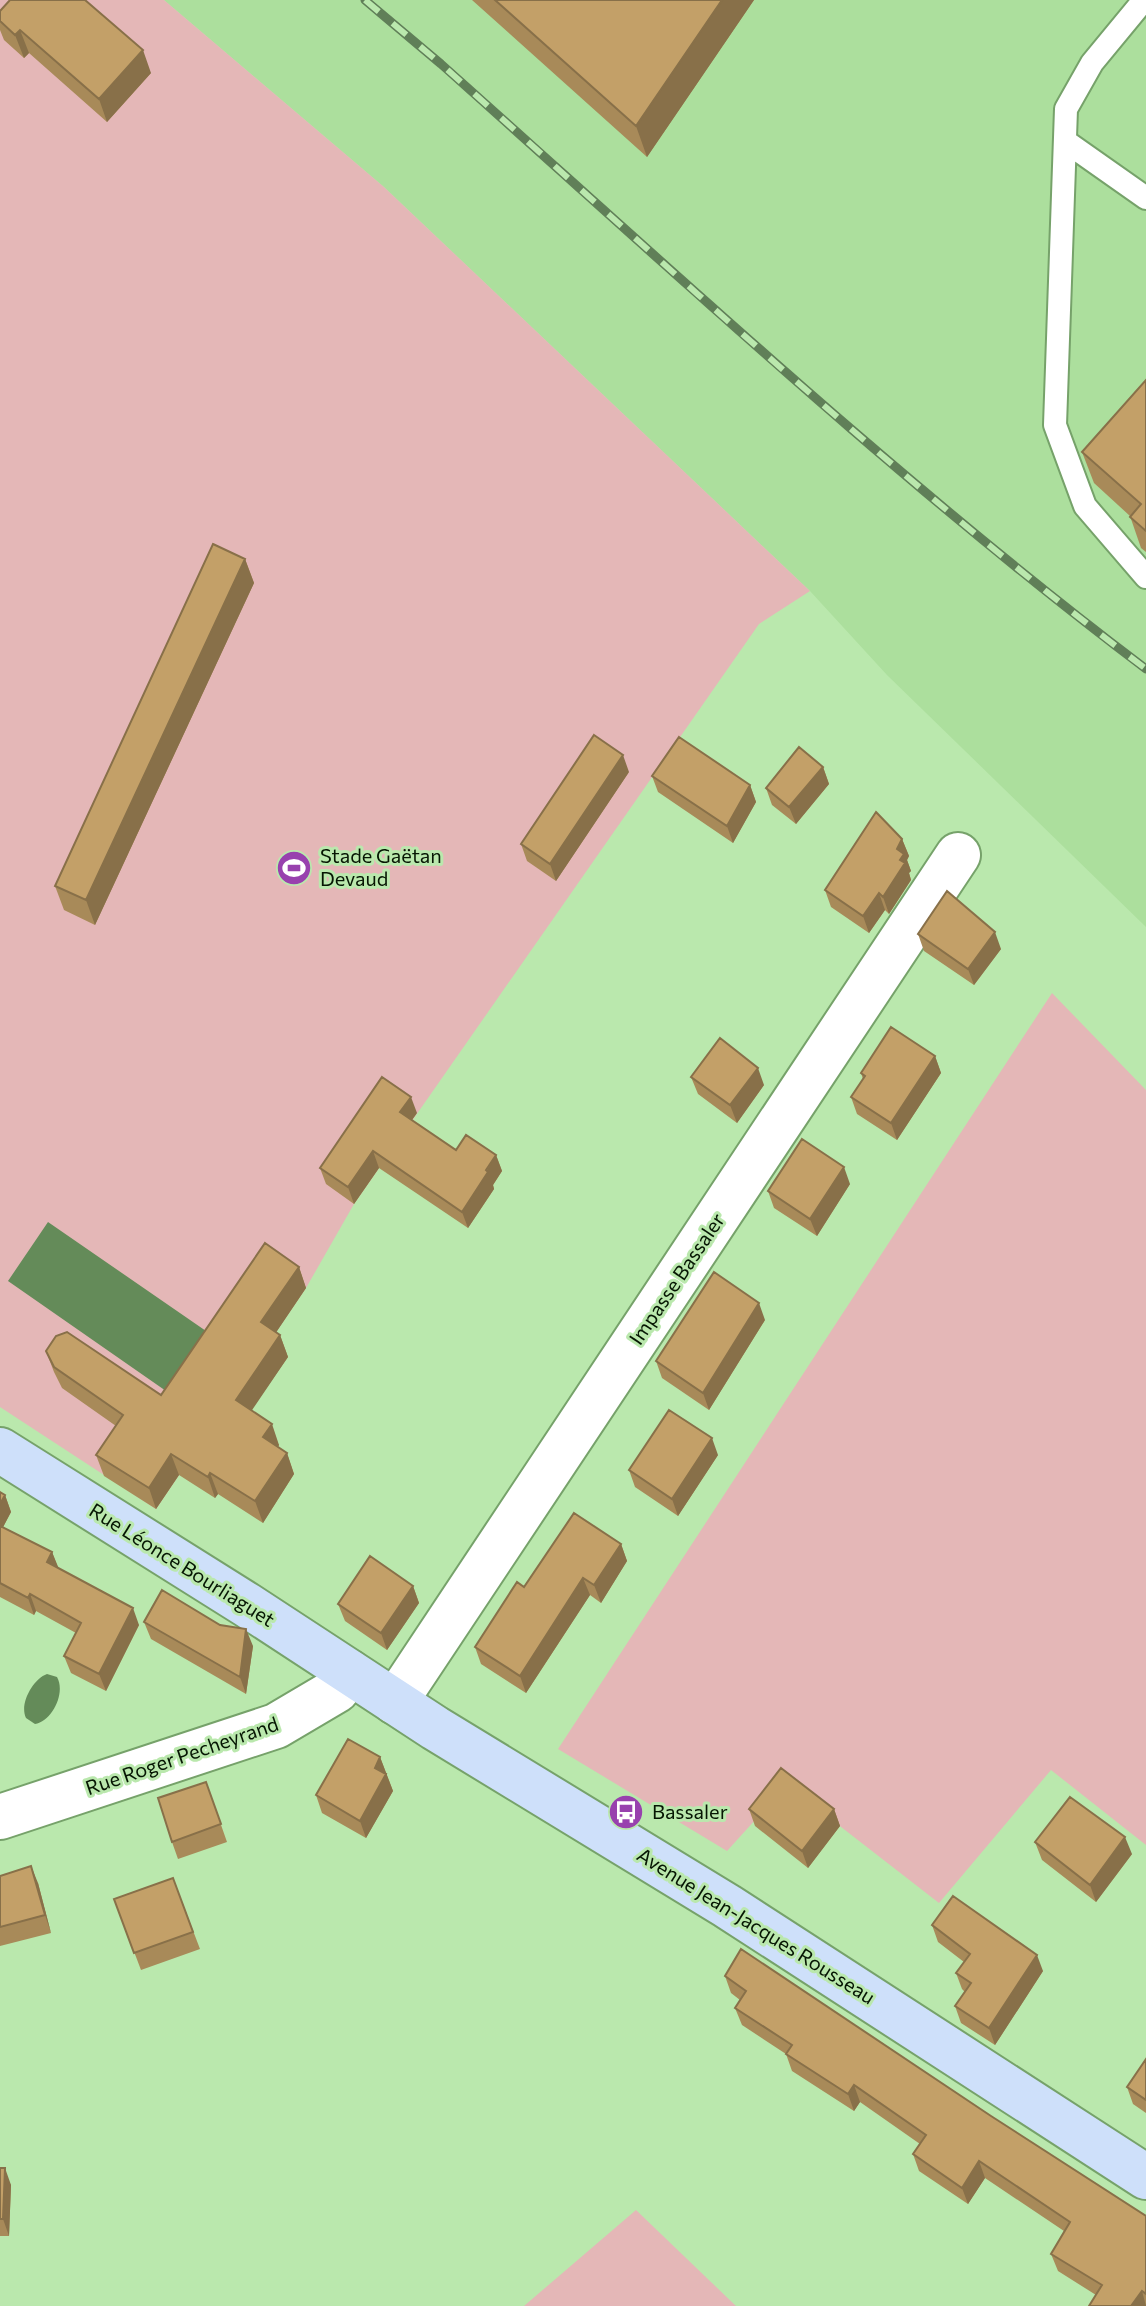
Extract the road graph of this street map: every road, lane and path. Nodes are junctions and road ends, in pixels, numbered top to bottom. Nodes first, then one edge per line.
1 (1144, 0) edge
2 (1065, 141) junction
3 (1146, 198) edge
4 (1146, 577) edge
5 (958, 855) dead end
6 (0, 1450) edge
7 (369, 1685) junction
8 (0, 1817) edge
9 (1146, 2177) edge

1 - 2 lane
2 - 3 lane
2 - 4 lane
5 - 7 street, Impasse Bassaler
6 - 7 main road, Rue Léonce Bourliaguet
7 - 8 street, Rue Roger Pecheyrand
7 - 9 main road, Avenue Jean-Jacques Rousseau

